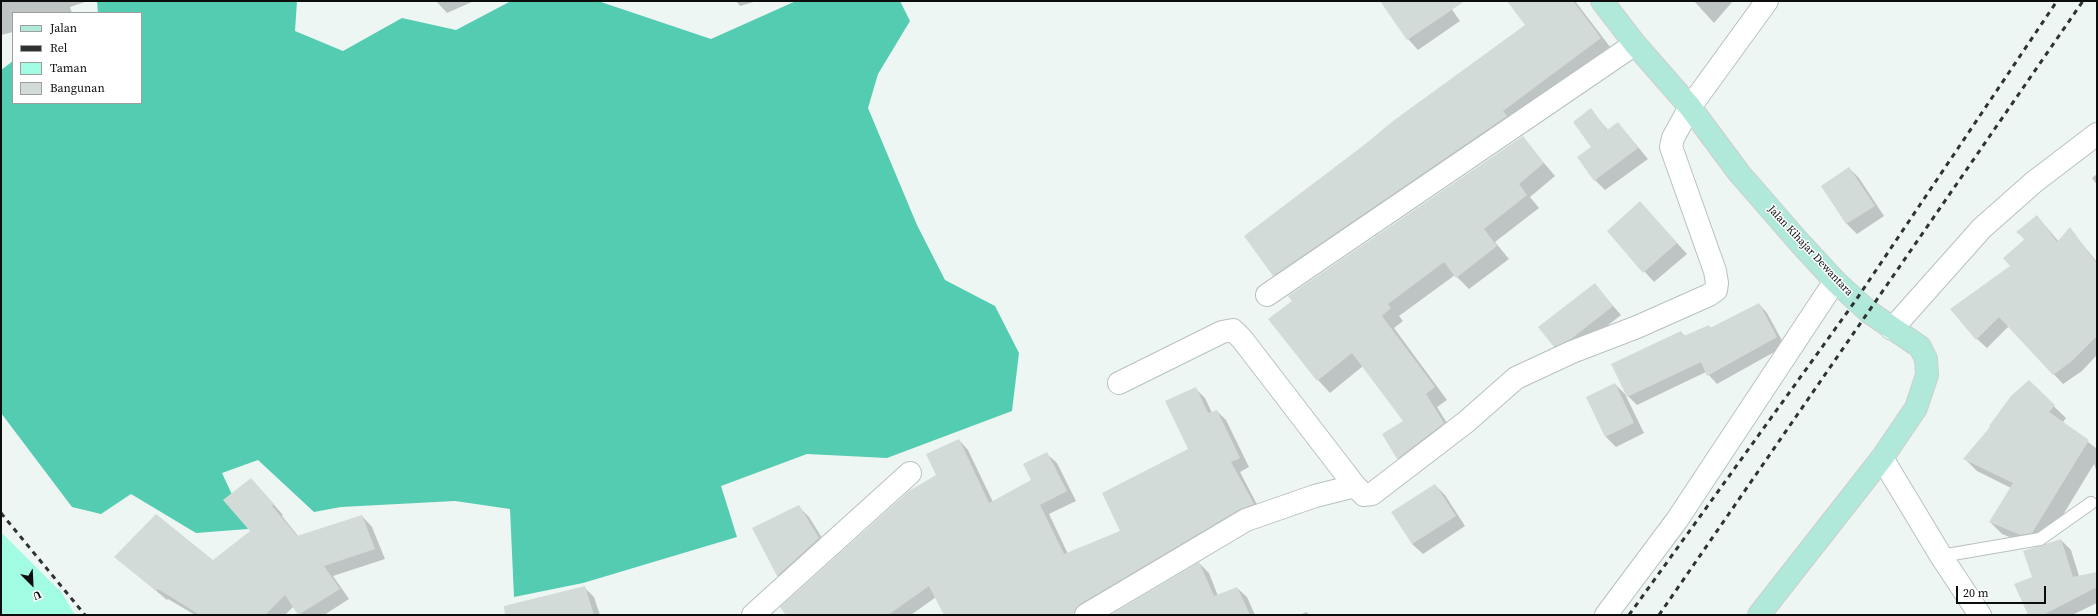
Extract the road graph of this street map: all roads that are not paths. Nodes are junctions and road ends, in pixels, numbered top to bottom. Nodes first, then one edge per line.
1 (1602, 1) edge
2 (1767, 1) edge
3 (1635, 44) junction
4 (1690, 107) junction
5 (2097, 134) edge
6 (1835, 281) junction
7 (1266, 295) dead end
8 (1892, 329) junction
9 (1119, 383) dead end
10 (1882, 458) junction
11 (910, 473) dead end
12 (1355, 486) junction
13 (2091, 503) dead end
14 (1941, 556) junction
15 (753, 615) edge
16 (1086, 615) edge
17 (1606, 615) edge
18 (1759, 615) edge
19 (1980, 615) edge

1 - 3 main road, Jalan Kihajar Dewantara
2 - 4 street
3 - 4 main road, Jalan Kihajar Dewantara
3 - 7 street
4 - 6 main road, Jalan Kihajar Dewantara
4 - 12 street
5 - 8 street
6 - 8 main road, Jalan Kihajar Dewantara
6 - 17 street
8 - 10 main road, Jalan Kihajar Dewantara
9 - 12 street
10 - 14 street
10 - 18 main road, Jalan Kihajar Dewantara
11 - 15 street
12 - 16 street
13 - 14 lane
14 - 19 street

